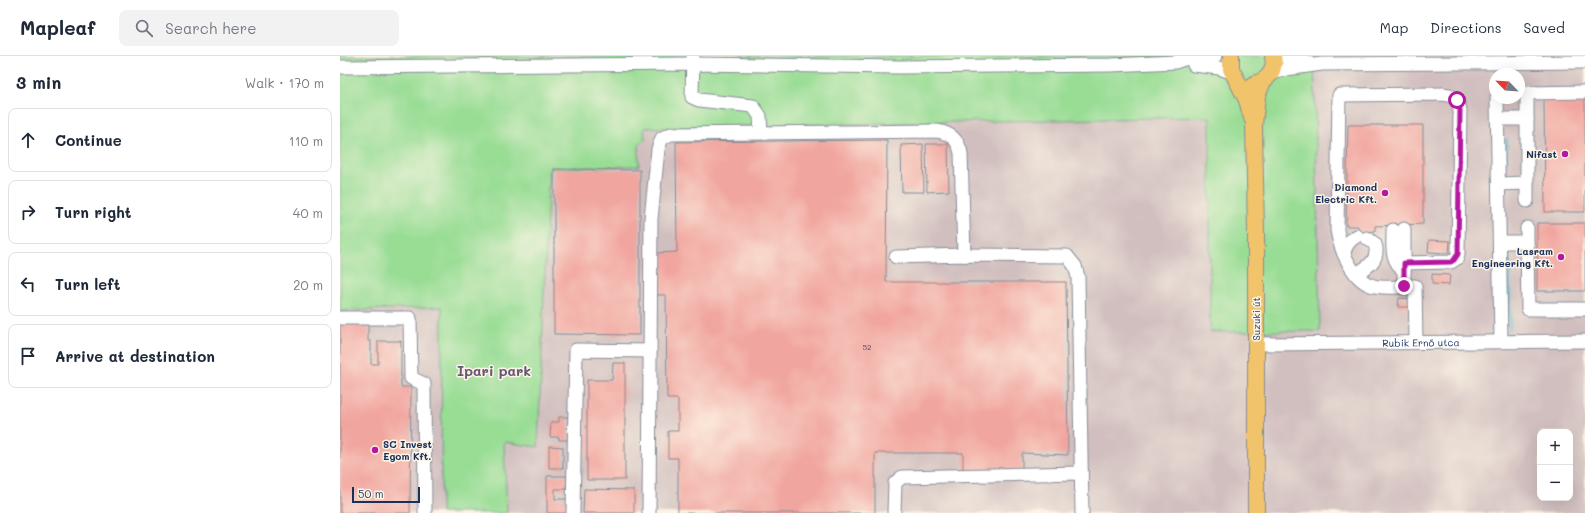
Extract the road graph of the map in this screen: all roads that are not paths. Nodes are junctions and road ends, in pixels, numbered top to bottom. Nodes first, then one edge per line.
1 (1215, 56) edge
2 (1231, 56) edge
3 (1272, 56) edge
4 (1281, 56) edge
5 (584, 60) edge
6 (693, 60) edge
7 (1036, 60) edge
8 (1111, 60) edge
9 (1420, 60) edge
10 (899, 61) edge
11 (916, 61) edge
12 (398, 62) edge
13 (1176, 62) junction
14 (1585, 62) edge
15 (1322, 64) junction
16 (340, 67) edge
17 (1497, 68) edge
18 (1235, 76) junction
19 (1266, 78) junction
20 (1585, 92) edge
21 (1497, 104) edge
22 (1498, 119) junction
23 (1527, 119) junction
24 (1254, 125) junction
25 (761, 132) junction
26 (1527, 183) junction
27 (1499, 184) junction
28 (1527, 201) dead end
29 (1527, 228) dead end
30 (1398, 230) dead end
31 (1500, 242) junction
32 (1527, 242) junction
33 (1344, 254) junction
34 (964, 255) junction
35 (896, 257) dead end
36 (1404, 267) junction
37 (1356, 274) junction
38 (1404, 286) junction
39 (1585, 309) edge
40 (340, 318) edge
41 (1501, 341) junction
42 (1585, 341) edge
43 (1416, 342) junction
44 (1256, 344) junction
45 (650, 351) junction
46 (1081, 473) junction
47 (425, 513) edge
48 (573, 513) edge
49 (649, 513) edge
50 (894, 513) edge
51 (1082, 513) edge
52 (1256, 513) edge

1 - 13 street
2 - 18 main road
3 - 19 main road
4 - 15 street
5 - 6 street
5 - 12 street
6 - 10 street
6 - 25 street
7 - 8 street
7 - 11 street
8 - 13 street
9 - 15 street
9 - 17 street
10 - 11 street
12 - 16 street
13 - 18 street
14 - 17 street
15 - 19 street
18 - 19 main road
18 - 24 main road
19 - 24 main road
20 - 23 street
21 - 22 street
22 - 23 street
22 - 27 street
23 - 26 street
24 - 44 main road, Suzuki út
25 - 34 street
25 - 45 street
26 - 27 street
26 - 28 street
27 - 31 street
29 - 32 street
30 - 36 street
31 - 32 street
31 - 41 street
32 - 39 street
33 - 36 street
33 - 37 street
33 - 37 street
34 - 35 street
34 - 46 street
36 - 38 street
37 - 38 street
38 - 43 street
40 - 47 street
41 - 42 street, Rubik Ernő utca
41 - 43 street, Rubik Ernő utca
43 - 44 street, Rubik Ernő utca
44 - 52 main road, Suzuki út
45 - 48 street
45 - 49 street
46 - 50 street
46 - 51 street

